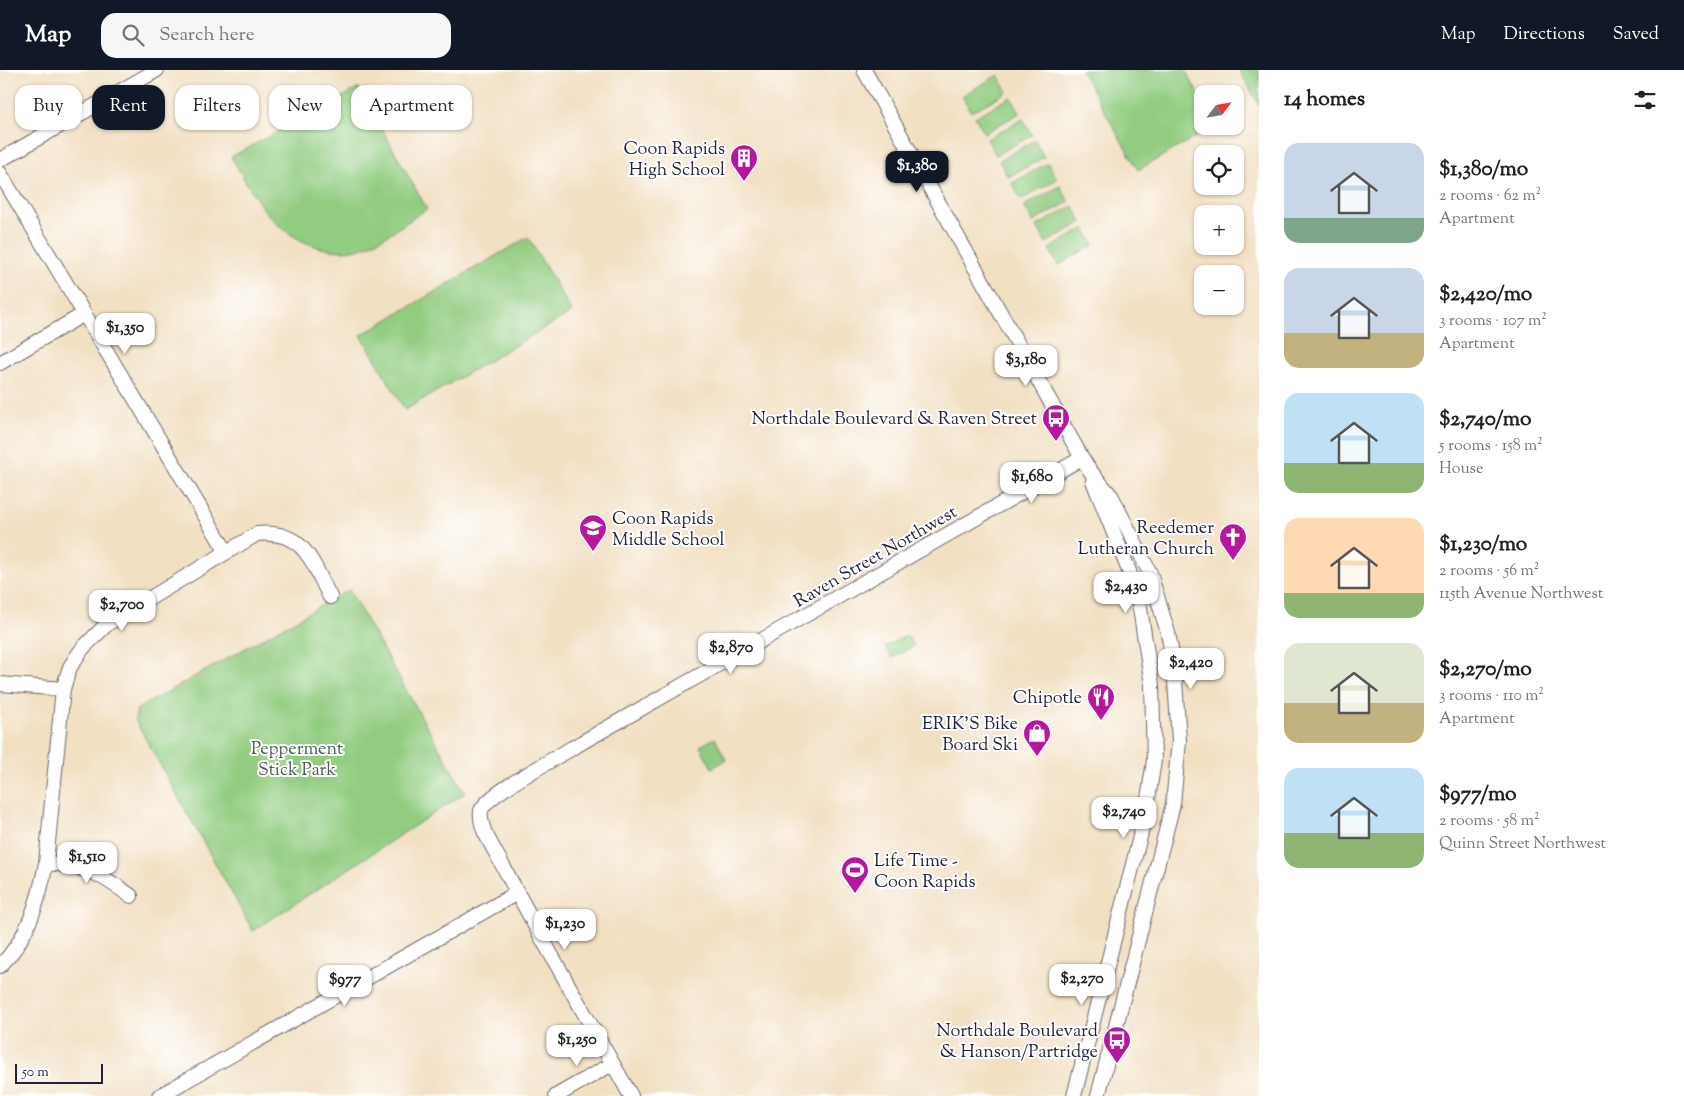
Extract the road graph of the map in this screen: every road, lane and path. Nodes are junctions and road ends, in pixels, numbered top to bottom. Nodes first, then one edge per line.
1 (157, 70) edge
2 (864, 70) edge
3 (0, 160) edge
4 (0, 173) edge
5 (84, 314) junction
6 (0, 363) edge
7 (1082, 458) junction
8 (1091, 472) junction
9 (226, 551) junction
10 (330, 597) dead end
11 (0, 684) edge
12 (63, 689) junction
13 (46, 863) junction
14 (517, 893) junction
15 (131, 896) dead end
16 (0, 966) edge
17 (612, 1064) junction
18 (159, 1096) edge
19 (556, 1096) edge
20 (631, 1096) edge
21 (1074, 1096) edge
22 (1098, 1096) edge

1 - 3 street
2 - 7 street
4 - 5 street
5 - 6 street
5 - 9 street
7 - 8 street
7 - 14 street, Raven Street Northwest
8 - 21 street
8 - 22 street
9 - 10 street
9 - 12 street
11 - 12 street
12 - 13 street
13 - 15 street
13 - 16 street
14 - 17 street
14 - 18 street
17 - 19 street
17 - 20 street

